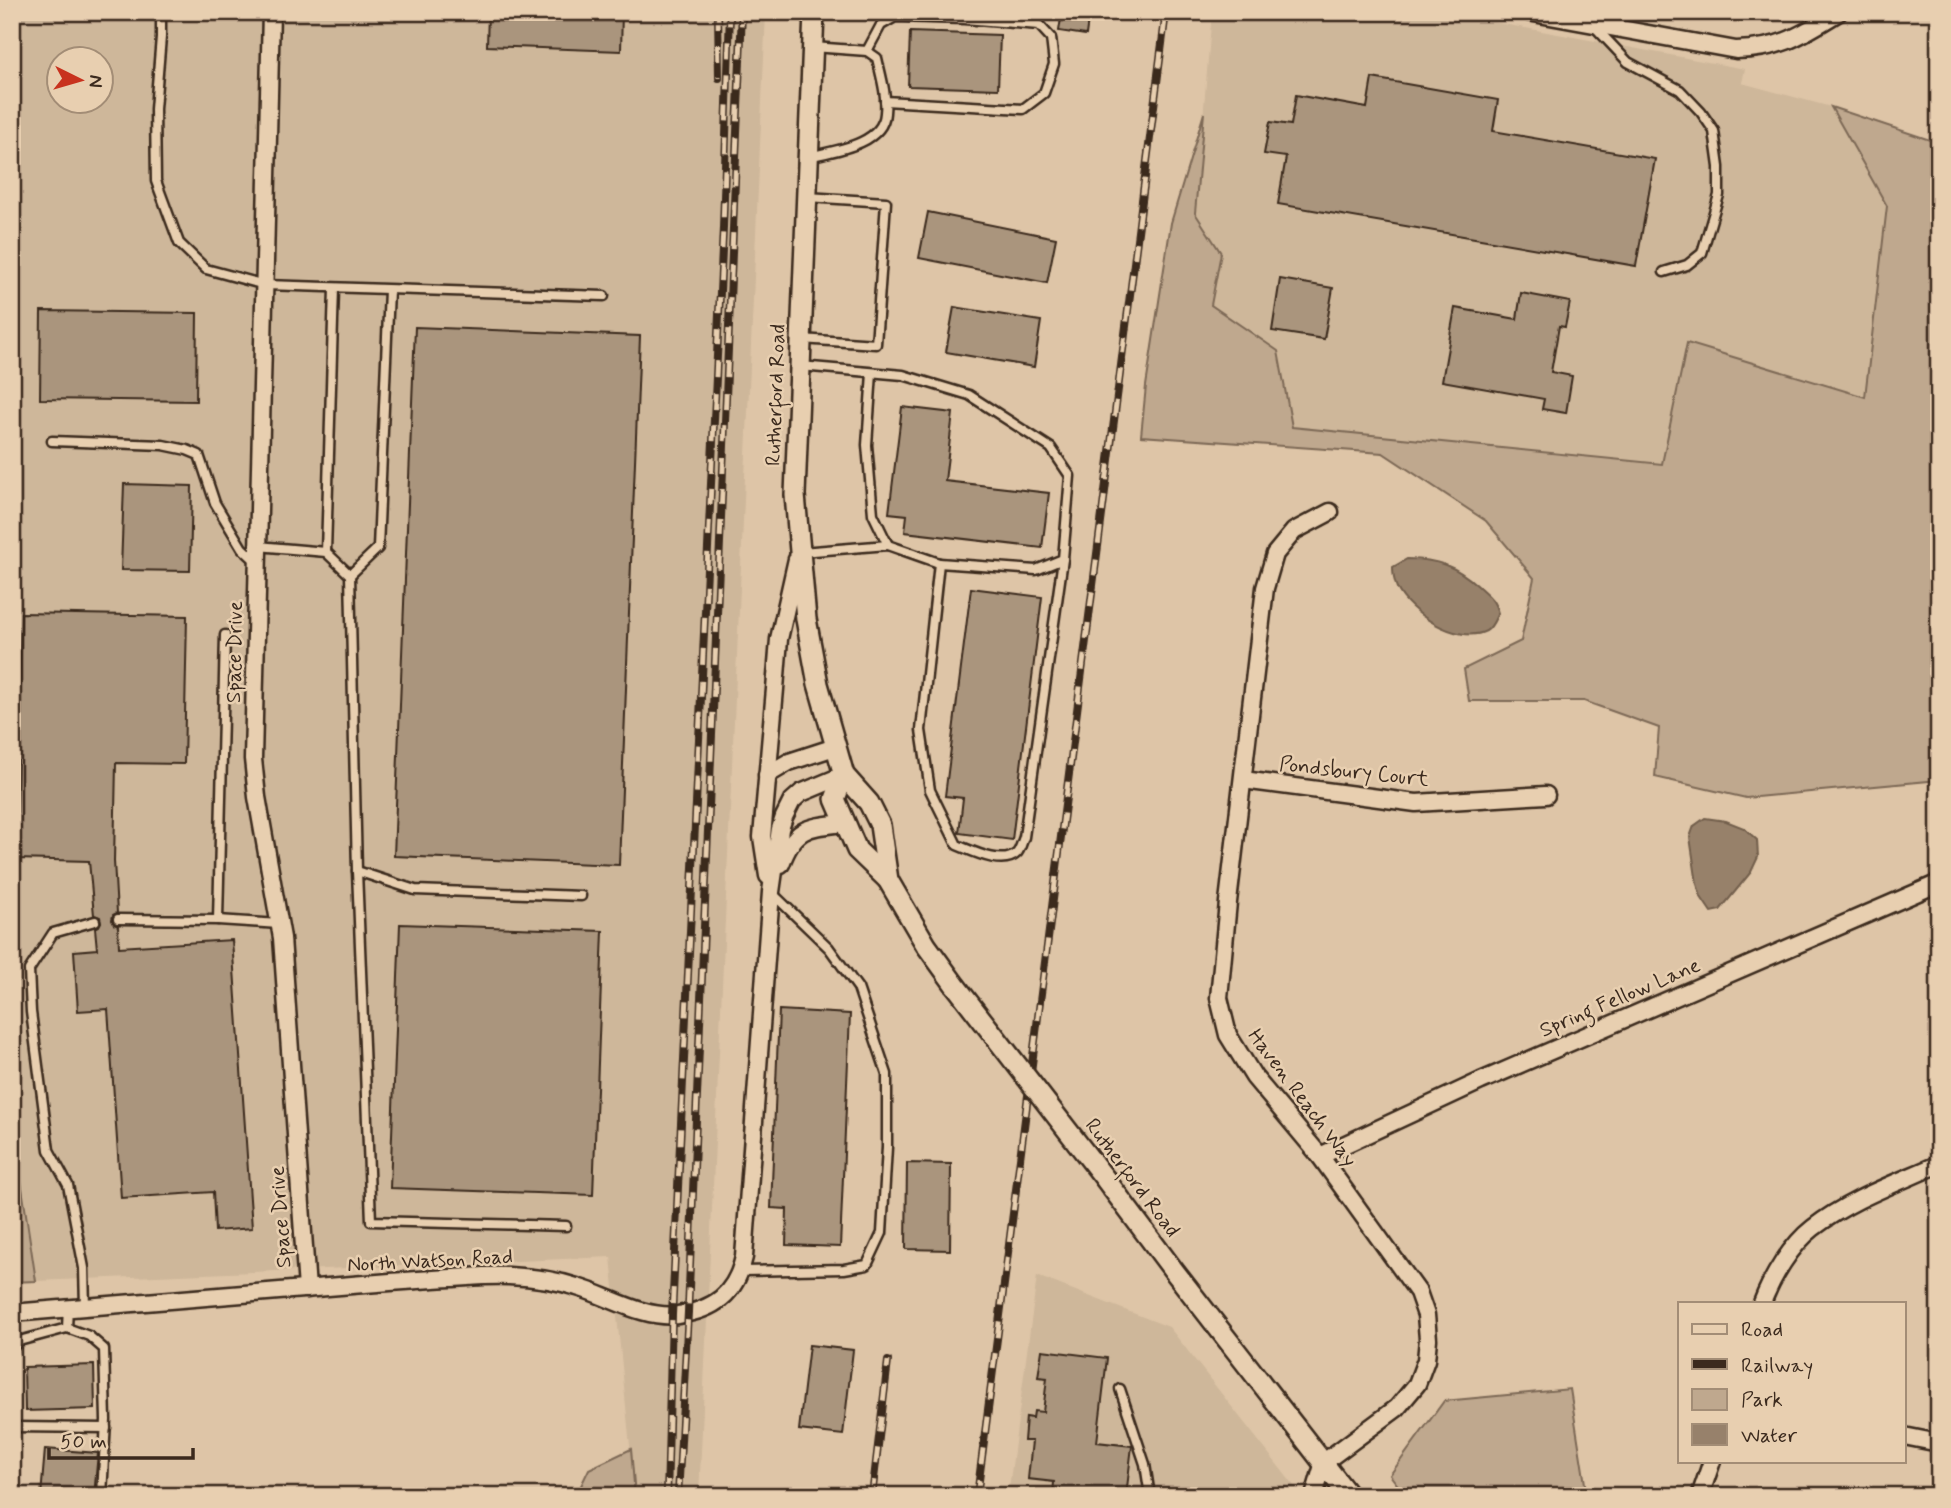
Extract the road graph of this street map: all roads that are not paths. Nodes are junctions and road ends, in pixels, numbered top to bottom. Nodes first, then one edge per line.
1 (160, 12) edge
2 (271, 12) edge
3 (814, 12) edge
4 (1528, 12) edge
5 (1839, 12) edge
6 (1592, 24) junction
7 (813, 47) junction
8 (867, 51) junction
9 (885, 101) junction
10 (808, 157) junction
11 (807, 197) junction
12 (1664, 272) dead end
13 (265, 285) junction
14 (334, 288) junction
15 (389, 290) junction
16 (604, 296) dead end
17 (801, 339) junction
18 (800, 366) junction
19 (872, 373) junction
20 (52, 441) dead end
21 (1330, 512) dead end
22 (888, 545) junction
23 (258, 546) junction
24 (327, 552) junction
25 (799, 552) junction
26 (1063, 559) junction
27 (258, 563) junction
28 (939, 563) junction
29 (350, 575) junction
30 (225, 635) dead end
31 (835, 747) junction
32 (767, 775) junction
33 (844, 775) junction
34 (1243, 780) junction
35 (1546, 795) dead end
36 (844, 823) junction
37 (357, 871) junction
38 (888, 880) junction
39 (1939, 883) edge
40 (771, 892) junction
41 (581, 896) dead end
42 (118, 919) dead end
43 (218, 920) junction
44 (94, 921) dead end
45 (279, 924) junction
46 (1320, 1156) junction
47 (1939, 1164) edge
48 (566, 1226) dead end
49 (741, 1271) junction
50 (307, 1289) junction
51 (1763, 1302) edge
52 (85, 1307) junction
53 (68, 1308) junction
54 (12, 1313) edge
55 (67, 1328) junction
56 (12, 1352) edge
57 (1120, 1389) dead end
58 (12, 1427) edge
59 (106, 1428) junction
60 (1906, 1436) edge
61 (1939, 1443) edge
62 (1324, 1462) junction
63 (1712, 1462) edge
64 (102, 1496) edge
65 (1150, 1496) edge
66 (1314, 1496) edge
67 (1349, 1496) edge
68 (1700, 1496) edge

1 - 13 lane
2 - 13 street, Space Drive
3 - 7 street, Rutherford Road
4 - 6 street
5 - 6 street
6 - 12 lane
7 - 8 lane
7 - 10 street, Rutherford Road
8 - 9 lane
8 - 9 lane
9 - 10 lane
10 - 11 street, Rutherford Road
11 - 17 street, Rutherford Road
11 - 17 lane
13 - 14 lane
13 - 23 street, Space Drive
14 - 15 lane
14 - 24 lane
15 - 16 lane
15 - 29 lane
17 - 18 street, Rutherford Road
18 - 19 lane
18 - 25 street, Rutherford Road
19 - 22 lane
19 - 26 lane
20 - 27 lane
21 - 34 street, Haven Reach Way
22 - 25 lane
22 - 28 lane
23 - 24 lane
23 - 27 street, Space Drive
24 - 29 lane
25 - 31 street, Rutherford Road
25 - 32 street, North Watson Road
26 - 28 lane
26 - 28 lane
27 - 45 street, Space Drive
29 - 37 lane
30 - 43 lane
31 - 32 street
31 - 33 street, Rutherford Road
32 - 40 street, North Watson Road
33 - 36 street, Rutherford Road
33 - 38 street, Rutherford Road
33 - 40 street, North Watson Road
34 - 35 street, Pondsbury Court
34 - 46 street, Haven Reach Way
36 - 38 street, Rutherford Road
36 - 40 street, North Watson Road
37 - 41 lane
37 - 48 lane
38 - 62 street, Rutherford Road, bridge
39 - 46 street, Spring Fellow Lane
40 - 49 street, North Watson Road
40 - 49 lane
42 - 43 lane
43 - 45 lane
44 - 52 lane
45 - 50 street, Space Drive
46 - 62 street, Haven Reach Way
47 - 51 street
49 - 50 street, North Watson Road
50 - 52 street, North Watson Road
52 - 53 street, North Watson Road
53 - 54 street, North Watson Road
53 - 55 lane
55 - 56 lane
55 - 59 lane
57 - 65 lane
58 - 59 lane
59 - 64 lane
60 - 61 street
62 - 66 street
62 - 67 street, Rutherford Road
63 - 68 street

